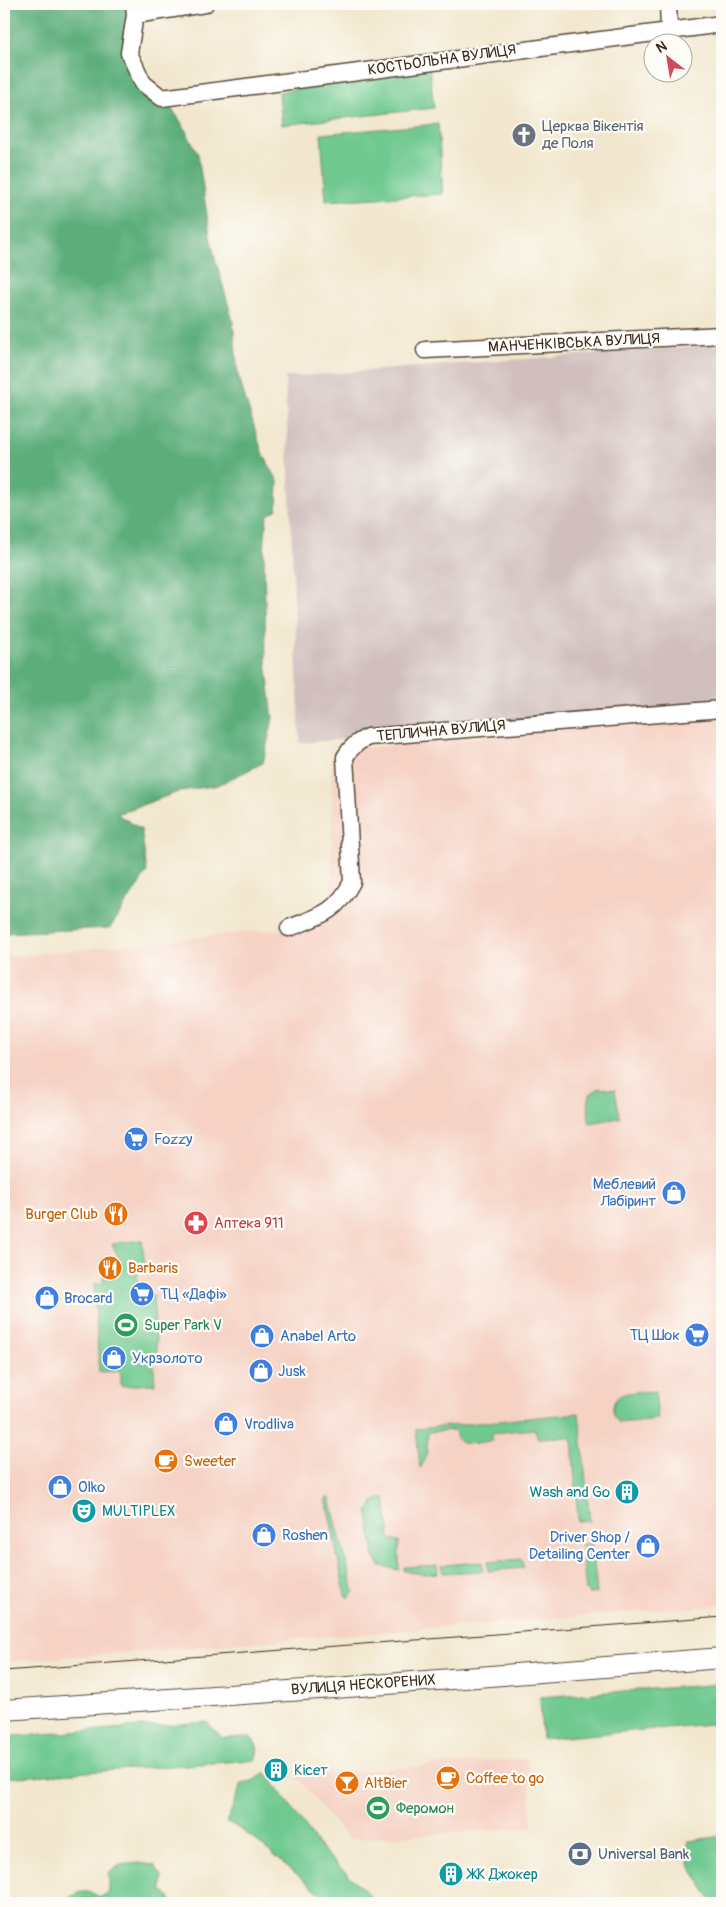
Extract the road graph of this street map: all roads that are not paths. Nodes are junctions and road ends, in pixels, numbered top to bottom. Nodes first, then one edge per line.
1 (205, 4) edge
2 (668, 4) edge
3 (135, 9) edge
4 (722, 24) edge
5 (669, 30) junction
6 (722, 335) edge
7 (425, 350) dead end
8 (722, 709) edge
9 (289, 928) dead end
10 (722, 1658) edge
11 (4, 1710) edge

1 - 3 street
2 - 5 street
3 - 5 street, КОСТЬОЛЬНА ВУЛИЦЯ
4 - 5 street, КОСТЬОЛЬНА ВУЛИЦЯ
6 - 7 street, МАНЧЕНКІВСЬКА ВУЛИЦЯ
8 - 9 street, ТЕПЛИЧНА ВУЛИЦЯ
10 - 11 main road, ВУЛИЦЯ НЕСКОРЕНИХ

